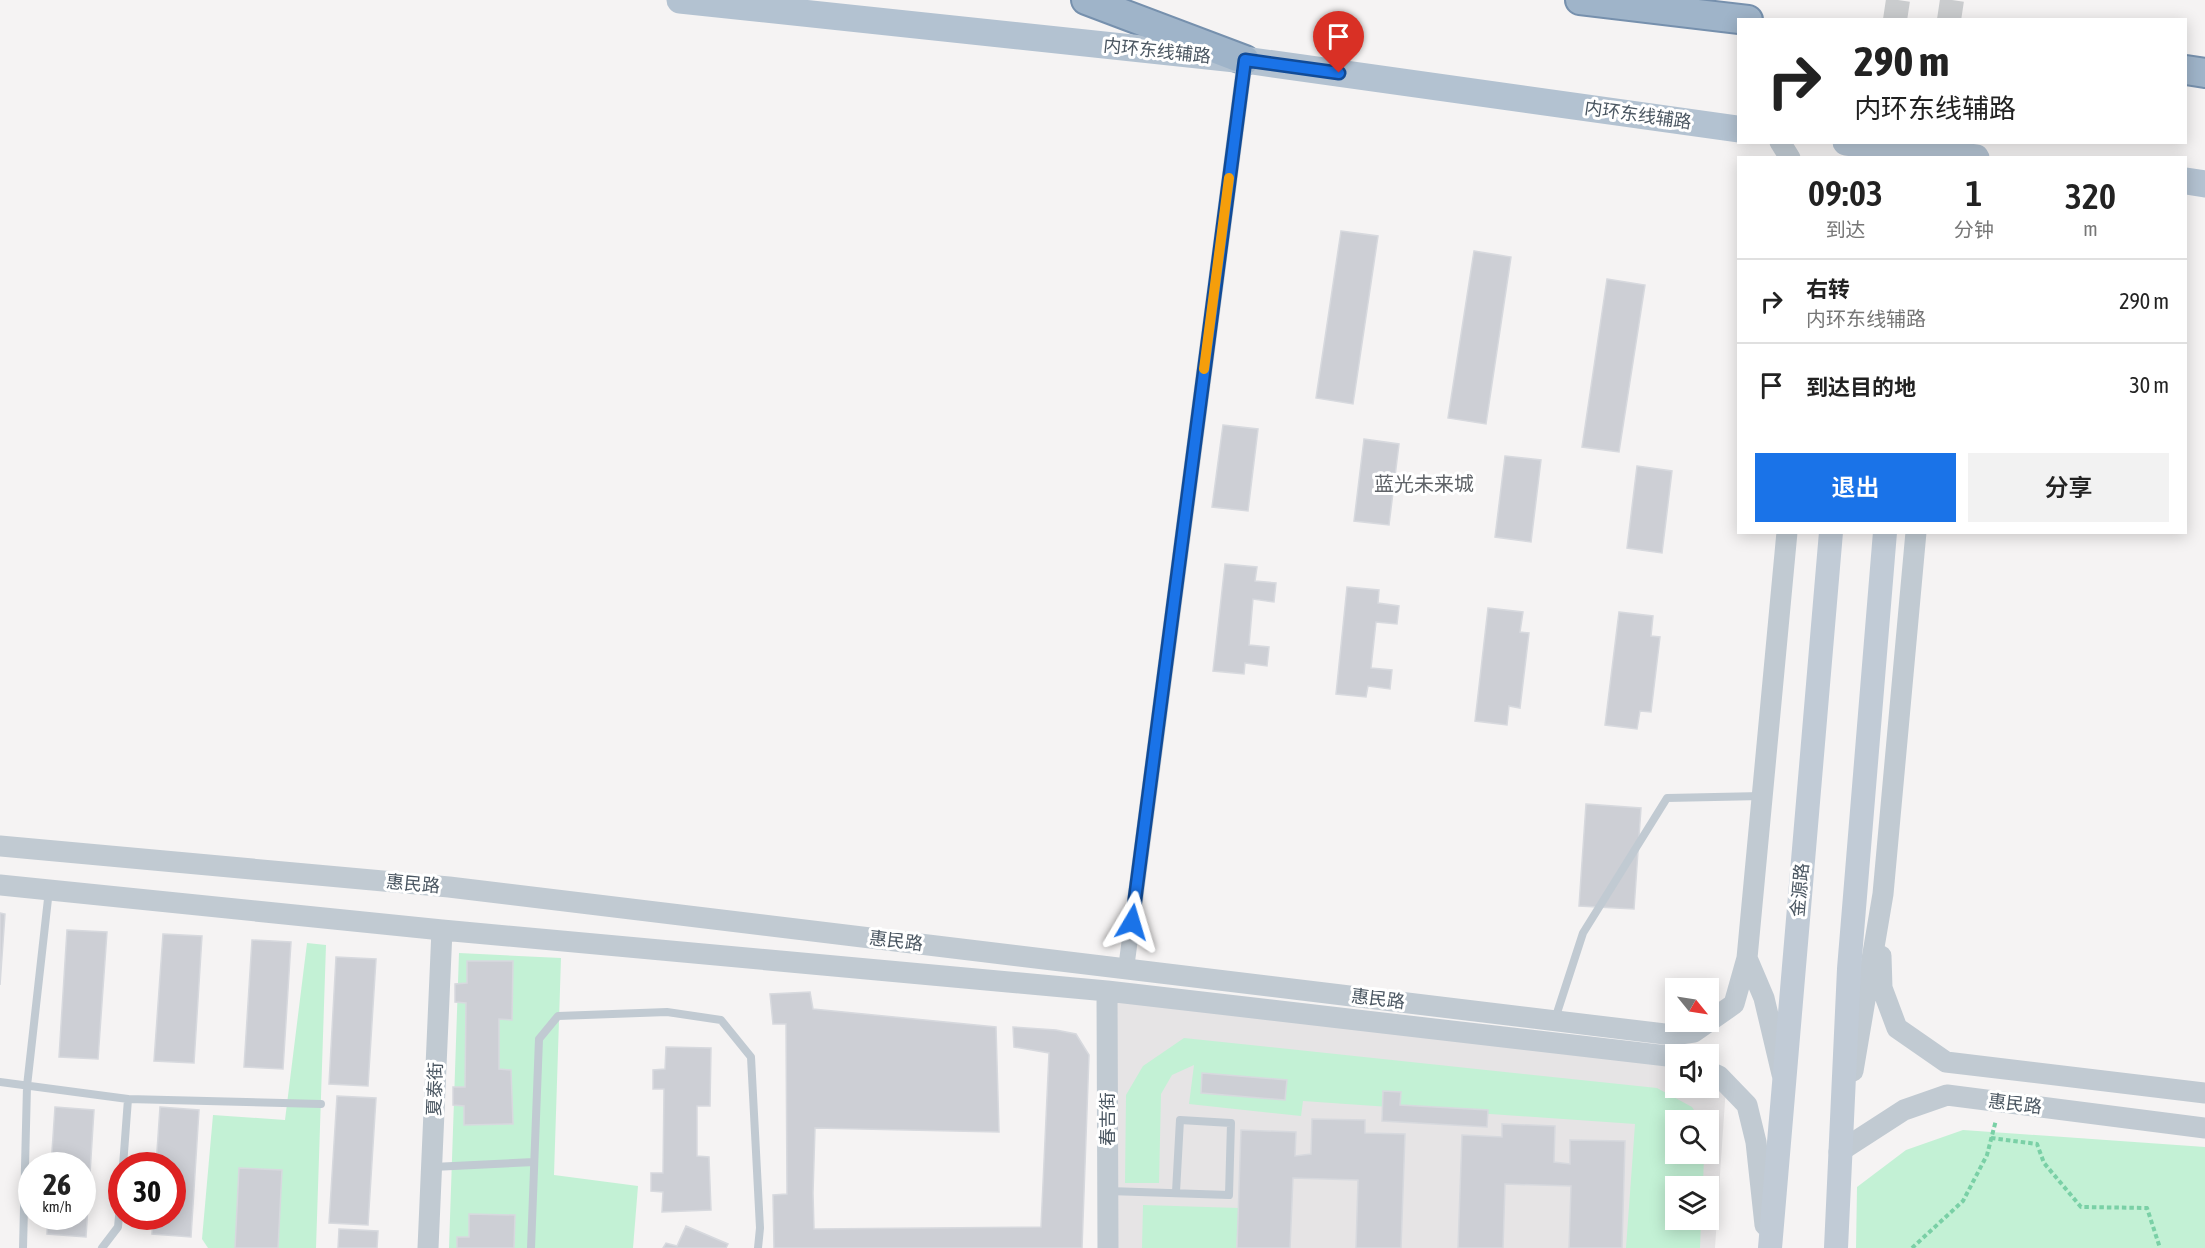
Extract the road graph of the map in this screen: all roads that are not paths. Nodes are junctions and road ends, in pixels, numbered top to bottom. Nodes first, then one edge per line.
1 (680, 0) edge
2 (1086, 0) edge
3 (1580, 0) edge
4 (1737, 19) edge
5 (1245, 60) junction
6 (2187, 70) edge
7 (2205, 73) edge
8 (1737, 129) edge
9 (1862, 144) edge
10 (1960, 156) edge
11 (2187, 182) edge
12 (2205, 184) edge
13 (1787, 534) edge
14 (1830, 534) edge
15 (1886, 534) edge
16 (1916, 534) edge
17 (1763, 796) junction
18 (0, 846) edge
19 (0, 885) edge
20 (49, 890) junction
21 (1880, 908) junction
22 (442, 930) junction
23 (1748, 958) junction
24 (1126, 969) junction
25 (1107, 991) junction
26 (1555, 1020) junction
27 (1665, 1056) edge
28 (1719, 1076) edge
29 (1783, 1081) junction
30 (0, 1082) edge
31 (27, 1086) junction
32 (2205, 1093) edge
33 (128, 1099) junction
34 (321, 1104) dead end
35 (2205, 1128) edge
36 (124, 1152) edge
37 (1839, 1152) junction
38 (534, 1162) junction
39 (432, 1167) junction
40 (1108, 1191) junction
41 (1176, 1192) junction
42 (116, 1230) edge
43 (23, 1248) edge
44 (102, 1248) edge
45 (428, 1248) edge
46 (531, 1248) edge
47 (758, 1248) edge
48 (1108, 1248) edge
49 (1769, 1248) edge
50 (1836, 1248) edge

1 - 5 main road, 内环东线辅路
2 - 5 highway
3 - 4 highway
5 - 8 main road, 内环东线辅路
5 - 24 street
6 - 7 highway
9 - 10 main road
11 - 12 main road
13 - 17 street
14 - 29 main road, 金源路
15 - 37 main road
16 - 21 street
17 - 23 street
17 - 26 lane
18 - 24 street, 惠民路
19 - 20 street, 惠民路
20 - 22 street, 惠民路
20 - 31 lane
21 - 32 street
21 - 37 street
22 - 25 street, 惠民路
22 - 39 street, 夏泰街
23 - 26 street, 惠民路
23 - 29 street
24 - 26 street, 惠民路
25 - 27 street, 惠民路
25 - 40 street, 春吉街
28 - 49 street
29 - 49 main road, 金源路
30 - 31 lane
31 - 33 lane
31 - 43 lane
33 - 34 lane
33 - 36 lane
35 - 37 street, 惠民路
37 - 50 main road
38 - 39 lane
38 - 46 lane
38 - 47 lane
39 - 45 street, 夏泰街
40 - 41 lane
40 - 48 street, 春吉街
41 - 41 lane
42 - 44 lane

